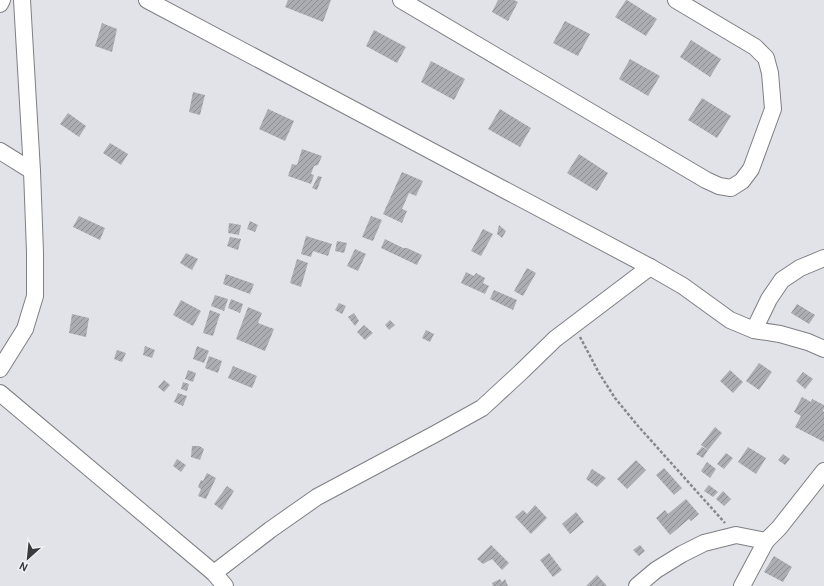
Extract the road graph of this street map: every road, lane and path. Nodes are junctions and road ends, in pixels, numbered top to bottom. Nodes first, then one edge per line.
1 (2, 0) edge
2 (22, 0) edge
3 (147, 0) edge
4 (401, 0) edge
5 (676, 0) edge
6 (0, 4) edge
7 (0, 151) edge
8 (32, 171) junction
9 (824, 258) edge
10 (650, 267) junction
11 (574, 324) junction
12 (754, 330) junction
13 (824, 349) edge
14 (0, 369) edge
15 (0, 393) edge
16 (824, 472) edge
17 (736, 535) junction
18 (766, 541) junction
19 (214, 573) junction
20 (225, 586) edge
21 (637, 586) edge
22 (742, 586) edge

1 - 6 street
2 - 8 street
3 - 10 street
4 - 5 street
7 - 8 street
8 - 14 street
9 - 12 street
10 - 11 street
10 - 12 street
11 - 17 path
11 - 19 street
12 - 13 street
15 - 19 street
16 - 18 street
17 - 18 street
17 - 21 street
18 - 22 street
19 - 20 street

